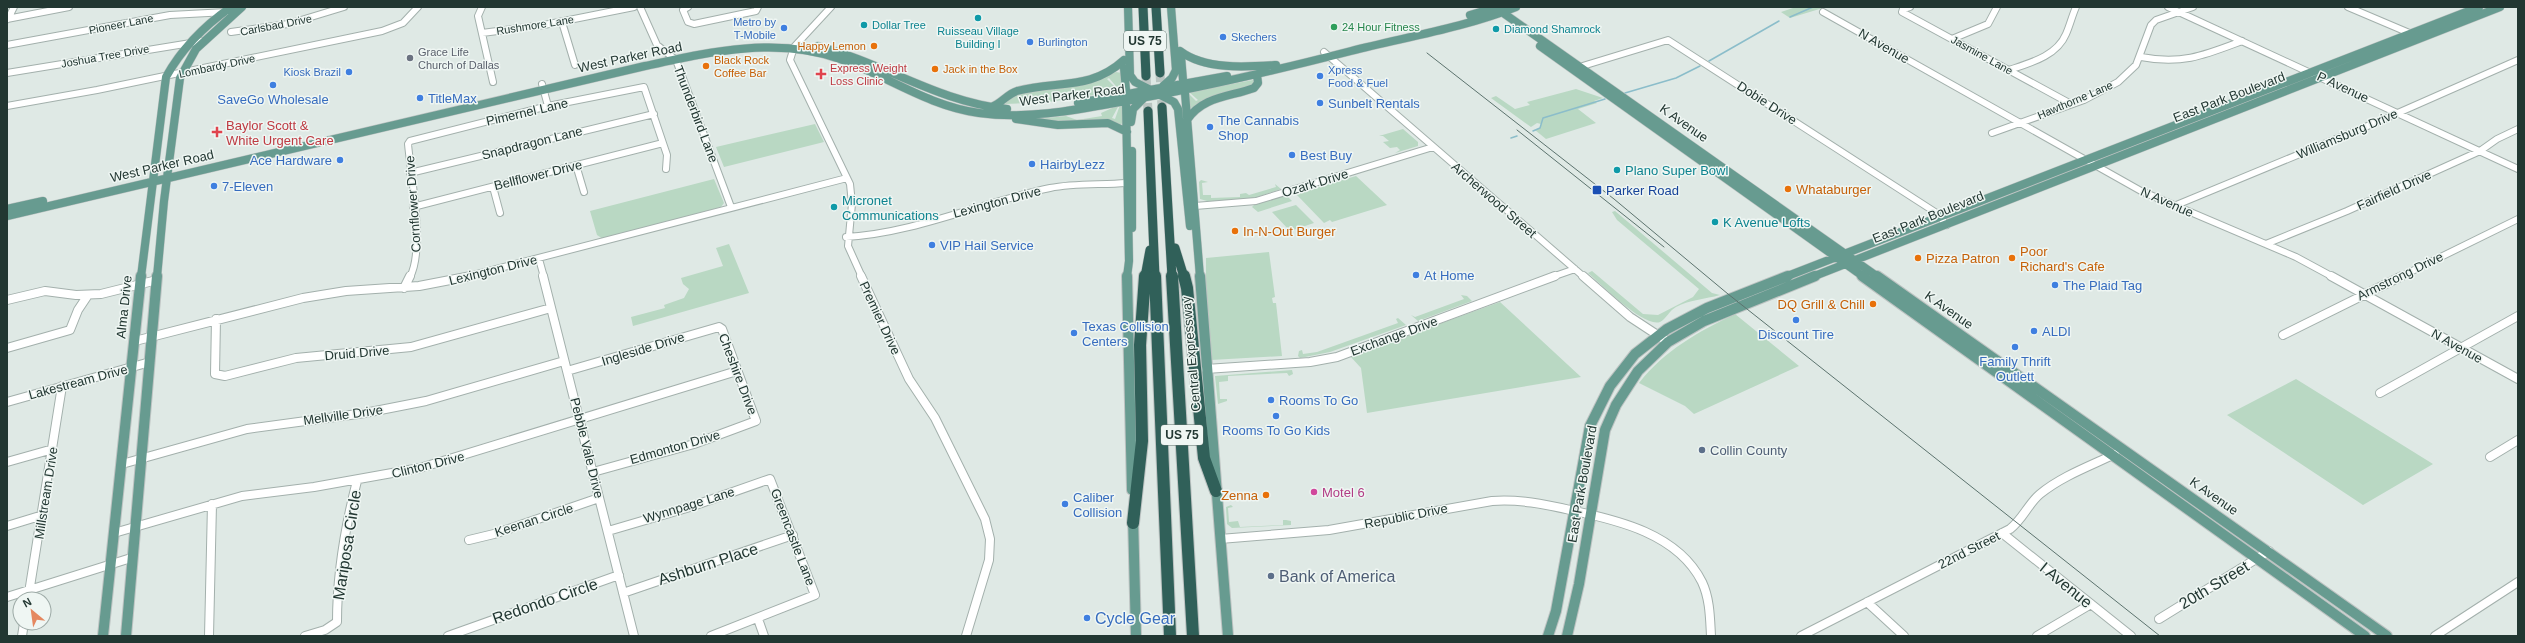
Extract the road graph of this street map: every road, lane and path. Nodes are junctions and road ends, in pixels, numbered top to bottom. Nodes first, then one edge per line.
1 (14, 7) edge
2 (69, 7) edge
3 (242, 7) edge
4 (344, 7) edge
5 (418, 7) edge
6 (482, 7) edge
7 (634, 7) edge
8 (640, 7) edge
9 (688, 7) edge
10 (758, 7) edge
11 (831, 7) edge
12 (1123, 7) edge
13 (1128, 7) edge
14 (1143, 7) edge
15 (1156, 7) edge
16 (1171, 7) edge
17 (1177, 7) edge
18 (1516, 7) edge
19 (1910, 7) edge
20 (1997, 7) edge
21 (2076, 7) edge
22 (2168, 7) edge
23 (2193, 7) edge
24 (2348, 7) edge
25 (2500, 7) edge
26 (2476, 8) edge
27 (233, 9) edge
28 (1494, 9) edge
29 (224, 12) junction
30 (1823, 12) dead end
31 (2179, 12) junction
32 (2484, 13) junction
33 (8, 19) edge
34 (562, 22) junction
35 (231, 32) dead end
36 (482, 33) junction
37 (2411, 34) junction
38 (2419, 37) junction
39 (1952, 39) junction
40 (203, 41) junction
41 (2242, 41) junction
42 (189, 42) junction
43 (796, 45) junction
44 (7, 46) edge
45 (732, 48) junction
46 (1180, 51) junction
47 (1327, 54) junction
48 (666, 56) junction
49 (2141, 57) junction
50 (676, 60) junction
51 (1124, 60) junction
52 (2518, 60) edge
53 (575, 65) dead end
54 (1276, 65) junction
55 (1580, 66) junction
56 (1572, 69) junction
57 (2009, 70) junction
58 (883, 71) junction
59 (1160, 72) tunnel mouth
60 (7, 73) edge
61 (181, 73) junction
62 (1254, 73) junction
63 (2312, 73) junction
64 (875, 75) junction
65 (1146, 76) tunnel mouth
66 (2320, 76) junction
67 (166, 77) junction
68 (1173, 77) junction
69 (1183, 80) dead end
70 (1134, 81) junction
71 (493, 82) dead end
72 (542, 87) junction
73 (1126, 90) dead end
74 (927, 91) junction
75 (1154, 92) junction
76 (1184, 93) dead end
77 (919, 96) junction
78 (1629, 101) junction
79 (1126, 103) dead end
80 (1174, 103) junction
81 (1622, 104) junction
82 (2071, 104) junction
83 (1136, 105) junction
84 (7, 106) edge
85 (548, 106) junction
86 (1162, 108) tunnel mouth
87 (991, 111) junction
88 (1148, 111) tunnel mouth
89 (2398, 113) junction
90 (654, 114) junction
91 (176, 120) junction
92 (1187, 120) junction
93 (160, 123) junction
94 (2019, 123) junction
95 (2518, 129) edge
96 (1127, 132) junction
97 (1992, 133) dead end
98 (1677, 136) junction
99 (1668, 138) junction
100 (410, 141) joint
101 (663, 143) junction
102 (1433, 147) junction
103 (2480, 151) junction
104 (2085, 160) junction
105 (2094, 165) junction
106 (576, 166) junction
107 (666, 168) dead end
108 (2518, 168) edge
109 (410, 173) junction
110 (167, 176) junction
111 (153, 178) junction
112 (847, 178) junction
113 (1739, 179) junction
114 (1730, 182) junction
115 (1126, 183) junction
116 (493, 187) junction
117 (584, 192) dead end
118 (42, 204) junction
119 (1195, 206) junction
120 (2174, 206) junction
121 (413, 207) junction
122 (731, 207) junction
123 (7, 209) edge
124 (500, 213) dead end
125 (7, 216) edge
126 (1941, 217) junction
127 (2518, 219) edge
128 (1947, 224) junction
129 (162, 225) junction
130 (147, 229) junction
131 (1170, 234) junction
132 (846, 237) junction
133 (1153, 238) junction
134 (2266, 244) junction
135 (1845, 255) junction
136 (1836, 258) junction
137 (539, 259) junction
138 (1198, 259) junction
139 (1855, 261) junction
140 (1129, 262) junction
141 (1846, 264) junction
142 (1575, 269) junction
143 (1781, 279) junction
144 (157, 280) junction
145 (140, 284) junction
146 (1791, 286) junction
147 (404, 288) junction
148 (2364, 294) junction
149 (88, 295) junction
150 (7, 300) edge
151 (551, 308) junction
152 (2518, 316) edge
153 (216, 319) junction
154 (719, 327) joint
155 (1657, 335) junction
156 (2283, 335) dead end
157 (152, 336) junction
158 (135, 341) junction
159 (1668, 342) junction
160 (1971, 342) junction
161 (1961, 347) junction
162 (2460, 347) junction
163 (7, 348) edge
164 (564, 361) junction
165 (150, 362) junction
166 (132, 367) junction
167 (1206, 369) junction
168 (567, 371) junction
169 (737, 371) junction
170 (2518, 379) edge
171 (2030, 384) junction
172 (62, 386) junction
173 (2020, 389) junction
174 (2380, 393) dead end
175 (7, 402) edge
176 (580, 418) junction
177 (756, 421) joint
178 (1590, 426) junction
179 (1605, 430) junction
180 (2518, 440) edge
181 (53, 449) junction
182 (2124, 450) junction
183 (2113, 455) junction
184 (2490, 457) dead end
185 (140, 459) junction
186 (7, 462) edge
187 (122, 464) junction
188 (593, 472) junction
189 (770, 479) joint
190 (357, 480) junction
191 (1216, 491) junction
192 (599, 498) junction
193 (212, 504) junction
194 (1574, 510) junction
195 (1590, 513) junction
196 (43, 515) junction
197 (1133, 523) junction
198 (7, 526) edge
199 (134, 527) junction
200 (608, 530) junction
201 (114, 533) junction
202 (2002, 533) junction
203 (793, 535) junction
204 (1220, 539) junction
205 (469, 540) dead end
206 (2269, 552) junction
207 (131, 558) junction
208 (2258, 559) junction
209 (110, 564) junction
210 (619, 575) junction
211 (2518, 582) edge
212 (29, 590) junction
213 (623, 593) junction
214 (7, 597) edge
215 (1867, 602) junction
216 (2091, 604) junction
217 (758, 619) junction
218 (2159, 619) dead end
219 (103, 636) edge
220 (126, 636) edge
221 (209, 636) edge
222 (305, 636) edge
223 (448, 636) edge
224 (634, 636) edge
225 (711, 636) edge
226 (764, 636) edge
227 (966, 636) edge
228 (1136, 636) edge
229 (1170, 636) edge
230 (1193, 636) edge
231 (1228, 636) edge
232 (1548, 636) edge
233 (1567, 636) edge
234 (1711, 636) edge
235 (1802, 636) edge
236 (1904, 636) edge
237 (2037, 636) edge
238 (2131, 636) edge
239 (2365, 636) edge
240 (2386, 636) edge
241 (2435, 636) edge

1 - 33 street
2 - 33 street
3 - 27 main road, Alma Drive
4 - 35 street, Carlsbad Drive
5 - 61 street, Lombardy Drive
6 - 36 street
7 - 34 street, Rushmore Lane
8 - 48 street, Thunderbird Lane
9 - 10 street
11 - 43 street
12 - 51 main road
13 - 70 main road
14 - 65 highway, US 75
15 - 59 highway, US 75
16 - 68 main road
17 - 46 main road
18 - 28 main road
19 - 39 street, Jasmine Lane
20 - 39 street
21 - 57 street
22 - 31 street, P Avenue
23 - 31 street, Hawthorne Lane
24 - 37 street
25 - 32 main road, East Park Boulevard
26 - 32 main road
26 - 37 main road, East Park Boulevard
27 - 29 main road, Alma Drive
27 - 40 main road, Alma Drive
28 - 47 main road
28 - 55 main road, K Avenue
28 - 56 main road, K Avenue
29 - 42 main road, Alma Drive
29 - 44 street, Pioneer Lane
30 - 94 street, N Avenue
31 - 41 street, P Avenue
31 - 49 street, Hawthorne Lane
32 - 38 main road, East Park Boulevard
34 - 36 street, Rushmore Lane
34 - 53 street
36 - 71 street
37 - 38 street
37 - 63 main road, East Park Boulevard
38 - 66 main road, East Park Boulevard
39 - 57 street, Jasmine Lane
40 - 42 street, Joshua Tree Drive
40 - 61 main road, Alma Drive
41 - 49 street
41 - 63 street, P Avenue
42 - 60 street, Joshua Tree Drive
42 - 67 main road, Alma Drive
43 - 45 main road, West Parker Road
43 - 58 main road, West Parker Road
43 - 64 main road, West Parker Road
43 - 112 street
45 - 48 main road, West Parker Road
45 - 50 main road, West Parker Road
46 - 54 main road
46 - 69 main road
47 - 54 main road
47 - 62 main road
47 - 102 street, Archerwood Street
48 - 50 street, Thunderbird Lane
48 - 72 main road, West Parker Road
49 - 82 street, Hawthorne Lane
50 - 72 main road, West Parker Road
50 - 122 street, Thunderbird Lane
51 - 73 main road
51 - 87 main road
52 - 89 street, Williamsburg Drive
54 - 62 main road
55 - 56 street, Dobie Drive
55 - 78 main road, K Avenue
55 - 126 street, Dobie Drive
56 - 81 main road, K Avenue
57 - 82 street, Jasmine Lane
58 - 64 main road
58 - 74 main road, West Parker Road
61 - 67 street, Lombardy Drive
61 - 91 main road, Alma Drive
62 - 75 main road, West Parker Road
62 - 92 main road
63 - 66 street, P Avenue
63 - 104 main road, East Park Boulevard
64 - 77 main road, West Parker Road
66 - 89 street, P Avenue
66 - 105 main road, East Park Boulevard
67 - 84 street, Lombardy Drive
67 - 93 main road, Alma Drive
68 - 70 main road
68 - 75 main road
70 - 75 main road
72 - 85 street
72 - 110 main road, West Parker Road
74 - 77 main road
74 - 87 main road, West Parker Road
75 - 80 main road
75 - 83 main road
75 - 87 main road, West Parker Road
76 - 92 main road, Central Expressway
77 - 87 main road, West Parker Road
78 - 81 main road
78 - 98 main road, K Avenue
79 - 96 main road
80 - 83 main road
80 - 138 main road
81 - 99 main road, K Avenue
82 - 94 street, Hawthorne Lane
83 - 140 main road
85 - 90 street, Pimernel Lane
85 - 100 street, Pimernel Lane
86 - 131 highway, Central Expressway / US 75
87 - 96 main road
88 - 133 highway, US 75
89 - 103 street, P Avenue
89 - 120 street, Williamsburg Drive
90 - 101 street
90 - 109 street, Snapdragon Lane
91 - 93 main road
91 - 110 main road, Alma Drive
92 - 119 main road, Central Expressway
93 - 111 main road, Alma Drive
94 - 97 street, Hawthorne Lane
94 - 104 street, N Avenue
95 - 103 street, Fairfield Drive
96 - 115 main road
98 - 99 main road
98 - 113 main road, K Avenue
99 - 114 main road, K Avenue
100 - 109 street, Cornflower Drive
101 - 106 street, Bellflower Drive
101 - 107 street
102 - 119 street, Ozark Drive
102 - 142 street, Archerwood Street
103 - 108 street, P Avenue
103 - 134 street, Fairfield Drive
104 - 105 street, N Avenue
104 - 126 main road, East Park Boulevard
105 - 120 street, N Avenue
105 - 128 main road, East Park Boulevard
106 - 116 street, Bellflower Drive
106 - 117 street
109 - 121 street, Cornflower Drive
110 - 111 main road, West Parker Road
110 - 129 main road, Alma Drive
111 - 118 main road, West Parker Road
111 - 130 main road, Alma Drive
112 - 122 street, Lexington Drive
112 - 132 street
113 - 114 main road
113 - 135 main road, K Avenue
114 - 136 main road, K Avenue
115 - 132 street, Lexington Drive
115 - 140 main road
116 - 121 street, Bellflower Drive
116 - 124 street
118 - 123 main road, West Parker Road
118 - 125 main road, West Parker Road
119 - 138 main road, Central Expressway
120 - 134 street, N Avenue
121 - 147 street, Cornflower Drive
122 - 137 street, Lexington Drive
126 - 128 street, Dobie Drive
126 - 135 main road, East Park Boulevard
127 - 148 street, Armstrong Drive
128 - 139 main road, East Park Boulevard
129 - 130 main road
129 - 144 main road, Alma Drive
130 - 145 main road, Alma Drive
131 - 191 highway
131 - 230 highway, Central Expressway / US 75
132 - 227 street, Premier Drive
133 - 197 highway
133 - 229 highway, US 75
134 - 148 street, N Avenue
135 - 136 main road, East Park Boulevard
135 - 139 main road, K Avenue
136 - 141 main road, K Avenue
136 - 143 main road, East Park Boulevard
137 - 147 street, Lexington Drive
137 - 151 street, Pebble Vale Drive
138 - 167 main road, Central Expressway
139 - 141 main road, East Park Boulevard
139 - 160 main road, K Avenue
140 - 197 main road
141 - 146 main road, East Park Boulevard
141 - 161 main road, K Avenue
142 - 155 street, Archerwood Street
142 - 167 street, Exchange Drive
143 - 146 main road
143 - 155 main road, East Park Boulevard
144 - 145 street
144 - 157 main road, Alma Drive
145 - 149 street
145 - 158 main road, Alma Drive
146 - 159 main road, East Park Boulevard
147 - 153 street, Lexington Drive
148 - 156 street, Armstrong Drive
148 - 162 street, N Avenue
149 - 150 street
149 - 163 street
151 - 153 street, Druid Drive
151 - 164 street, Pebble Vale Drive
152 - 162 street
153 - 157 street, Lexington Drive
154 - 168 street, Ingleside Drive
154 - 169 street, Cheshire Drive
155 - 159 street, Archerwood Street
155 - 178 main road, East Park Boulevard
157 - 158 street, Lexington Drive
157 - 165 main road, Alma Drive
158 - 166 main road, Alma Drive
159 - 179 main road, East Park Boulevard
160 - 161 main road
160 - 171 main road, K Avenue
161 - 173 main road, K Avenue
162 - 170 street, N Avenue
162 - 174 street
164 - 168 street, Pebble Vale Drive
164 - 185 street, Mellville Drive
165 - 166 street, Lakestream Drive
165 - 185 main road, Alma Drive
166 - 172 street, Lakestream Drive
166 - 187 main road, Alma Drive
167 - 191 main road, Central Expressway
168 - 176 street, Pebble Vale Drive
169 - 176 street, Clinton Drive
169 - 177 street, Cheshire Drive
171 - 173 main road
171 - 182 main road, K Avenue
172 - 175 street, Lakestream Drive
172 - 181 street, Millstream Drive
173 - 183 main road, K Avenue
176 - 188 street, Pebble Vale Drive
176 - 190 street, Clinton Drive
177 - 188 street, Edmonton Drive
178 - 179 main road
178 - 194 main road, East Park Boulevard
179 - 195 main road, East Park Boulevard
180 - 184 street
181 - 186 street
181 - 196 street, Millstream Drive
182 - 183 street, 22nd Street
182 - 206 main road, K Avenue
183 - 202 street, 22nd Street
183 - 208 main road, K Avenue
185 - 187 street, Mellville Drive
185 - 199 main road, Alma Drive
187 - 201 main road, Alma Drive
188 - 192 street, Pebble Vale Drive
189 - 200 street, Wynnpage Lane
189 - 203 street, Greencastle Lane
190 - 193 street, Clinton Drive
190 - 222 street, Mariposa Circle
191 - 204 main road, Central Expressway
192 - 200 street, Pebble Vale Drive
192 - 205 street, Keenan Circle
193 - 199 street, Clinton Drive
193 - 221 street
194 - 195 street, Republic Drive
194 - 204 street, Republic Drive
194 - 232 main road, East Park Boulevard
195 - 233 main road, East Park Boulevard
195 - 234 street, Republic Drive
196 - 198 street
196 - 212 street, Millstream Drive
197 - 228 main road
199 - 201 street, Clinton Drive
199 - 207 main road, Alma Drive
200 - 210 street, Pebble Vale Drive
201 - 209 main road, Alma Drive
202 - 215 street, 22nd Street
202 - 216 street, I Avenue
203 - 213 street, Ashburn Place
203 - 217 street, Greencastle Lane
204 - 231 main road, Central Expressway
206 - 208 street, 20th Street
206 - 240 main road, K Avenue
207 - 209 street
207 - 220 main road, Alma Drive
208 - 218 street, 20th Street
208 - 239 main road, K Avenue
209 - 212 street
209 - 219 main road, Alma Drive
210 - 213 street, Pebble Vale Drive
210 - 223 street, Redondo Circle
211 - 241 street
212 - 214 street
213 - 224 street, Pebble Vale Drive
215 - 235 street, 22nd Street
215 - 236 street
216 - 237 street
216 - 238 street, I Avenue
217 - 225 street
217 - 226 street

